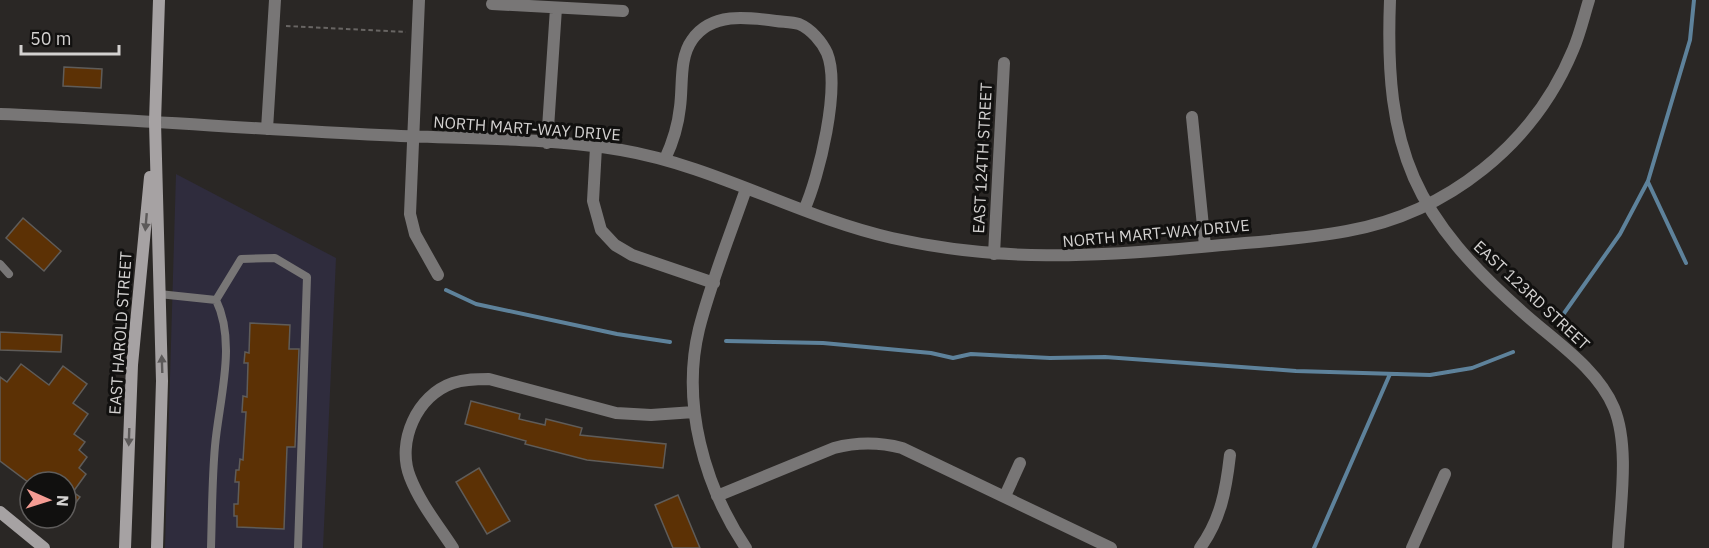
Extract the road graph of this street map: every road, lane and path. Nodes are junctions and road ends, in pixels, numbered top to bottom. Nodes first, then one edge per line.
1 (159, 0) edge
2 (275, 0) edge
3 (419, 0) edge
4 (1390, 0) edge
5 (1589, 0) edge
6 (492, 4) dead end
7 (556, 8) junction
8 (623, 11) dead end
9 (273, 25) junction
10 (418, 33) junction
11 (1004, 63) dead end
12 (0, 114) edge
13 (1192, 117) dead end
14 (155, 122) junction
15 (267, 129) junction
16 (413, 137) junction
17 (548, 143) junction
18 (596, 147) junction
19 (665, 159) junction
20 (746, 189) junction
21 (1428, 204) junction
22 (804, 210) junction
23 (1204, 246) junction
24 (994, 254) junction
25 (0, 264) edge
26 (9, 274) dead end
27 (438, 275) dead end
28 (714, 283) junction
29 (159, 294) junction
30 (216, 300) junction
31 (694, 412) junction
32 (1230, 455) dead end
33 (1020, 463) dead end
34 (1445, 474) dead end
35 (717, 496) junction
36 (1005, 496) junction
37 (0, 512) edge
38 (124, 545) edge
39 (44, 548) edge
40 (157, 548) edge
41 (211, 548) edge
42 (298, 548) edge
43 (453, 548) edge
44 (746, 548) edge
45 (1111, 548) edge
46 (1200, 548) edge
47 (1412, 548) edge
48 (1618, 548) edge

1 - 14 main road, EAST HAROLD STREET
2 - 9 street
3 - 10 street, NORTH MART-WAY DRIVE
4 - 21 street, EAST 123RD STREET
5 - 21 street, NORTH MART-WAY DRIVE
6 - 7 street
7 - 8 street
7 - 17 street
9 - 10 path
9 - 15 street
10 - 16 street, NORTH MART-WAY DRIVE
11 - 24 street, EAST 124TH STREET
12 - 14 street, NORTH MART-WAY DRIVE
13 - 23 street
14 - 15 street, NORTH MART-WAY DRIVE
14 - 29 main road, EAST HAROLD STREET
14 -> 38 main road, EAST HAROLD STREET
15 - 16 street, NORTH MART-WAY DRIVE
16 - 17 street, NORTH MART-WAY DRIVE
16 - 27 street, NORTH MART-WAY DRIVE
17 - 18 street, NORTH MART-WAY DRIVE
18 - 19 street, NORTH MART-WAY DRIVE
18 - 28 street
19 - 20 street, NORTH MART-WAY DRIVE
19 - 22 street
20 - 22 street, NORTH MART-WAY DRIVE
20 - 28 street
21 - 23 street, NORTH MART-WAY DRIVE
21 - 48 street, EAST 123RD STREET
22 - 24 street, NORTH MART-WAY DRIVE
23 - 24 street, NORTH MART-WAY DRIVE
25 - 26 lane
28 - 31 street
29 - 30 lane
40 -> 29 main road, EAST HAROLD STREET
30 - 41 lane
30 - 42 lane
31 - 35 street
31 - 43 street
32 - 46 street
33 - 36 street
34 - 47 street
35 - 36 street
35 - 44 street
36 - 45 street
37 - 39 main road

